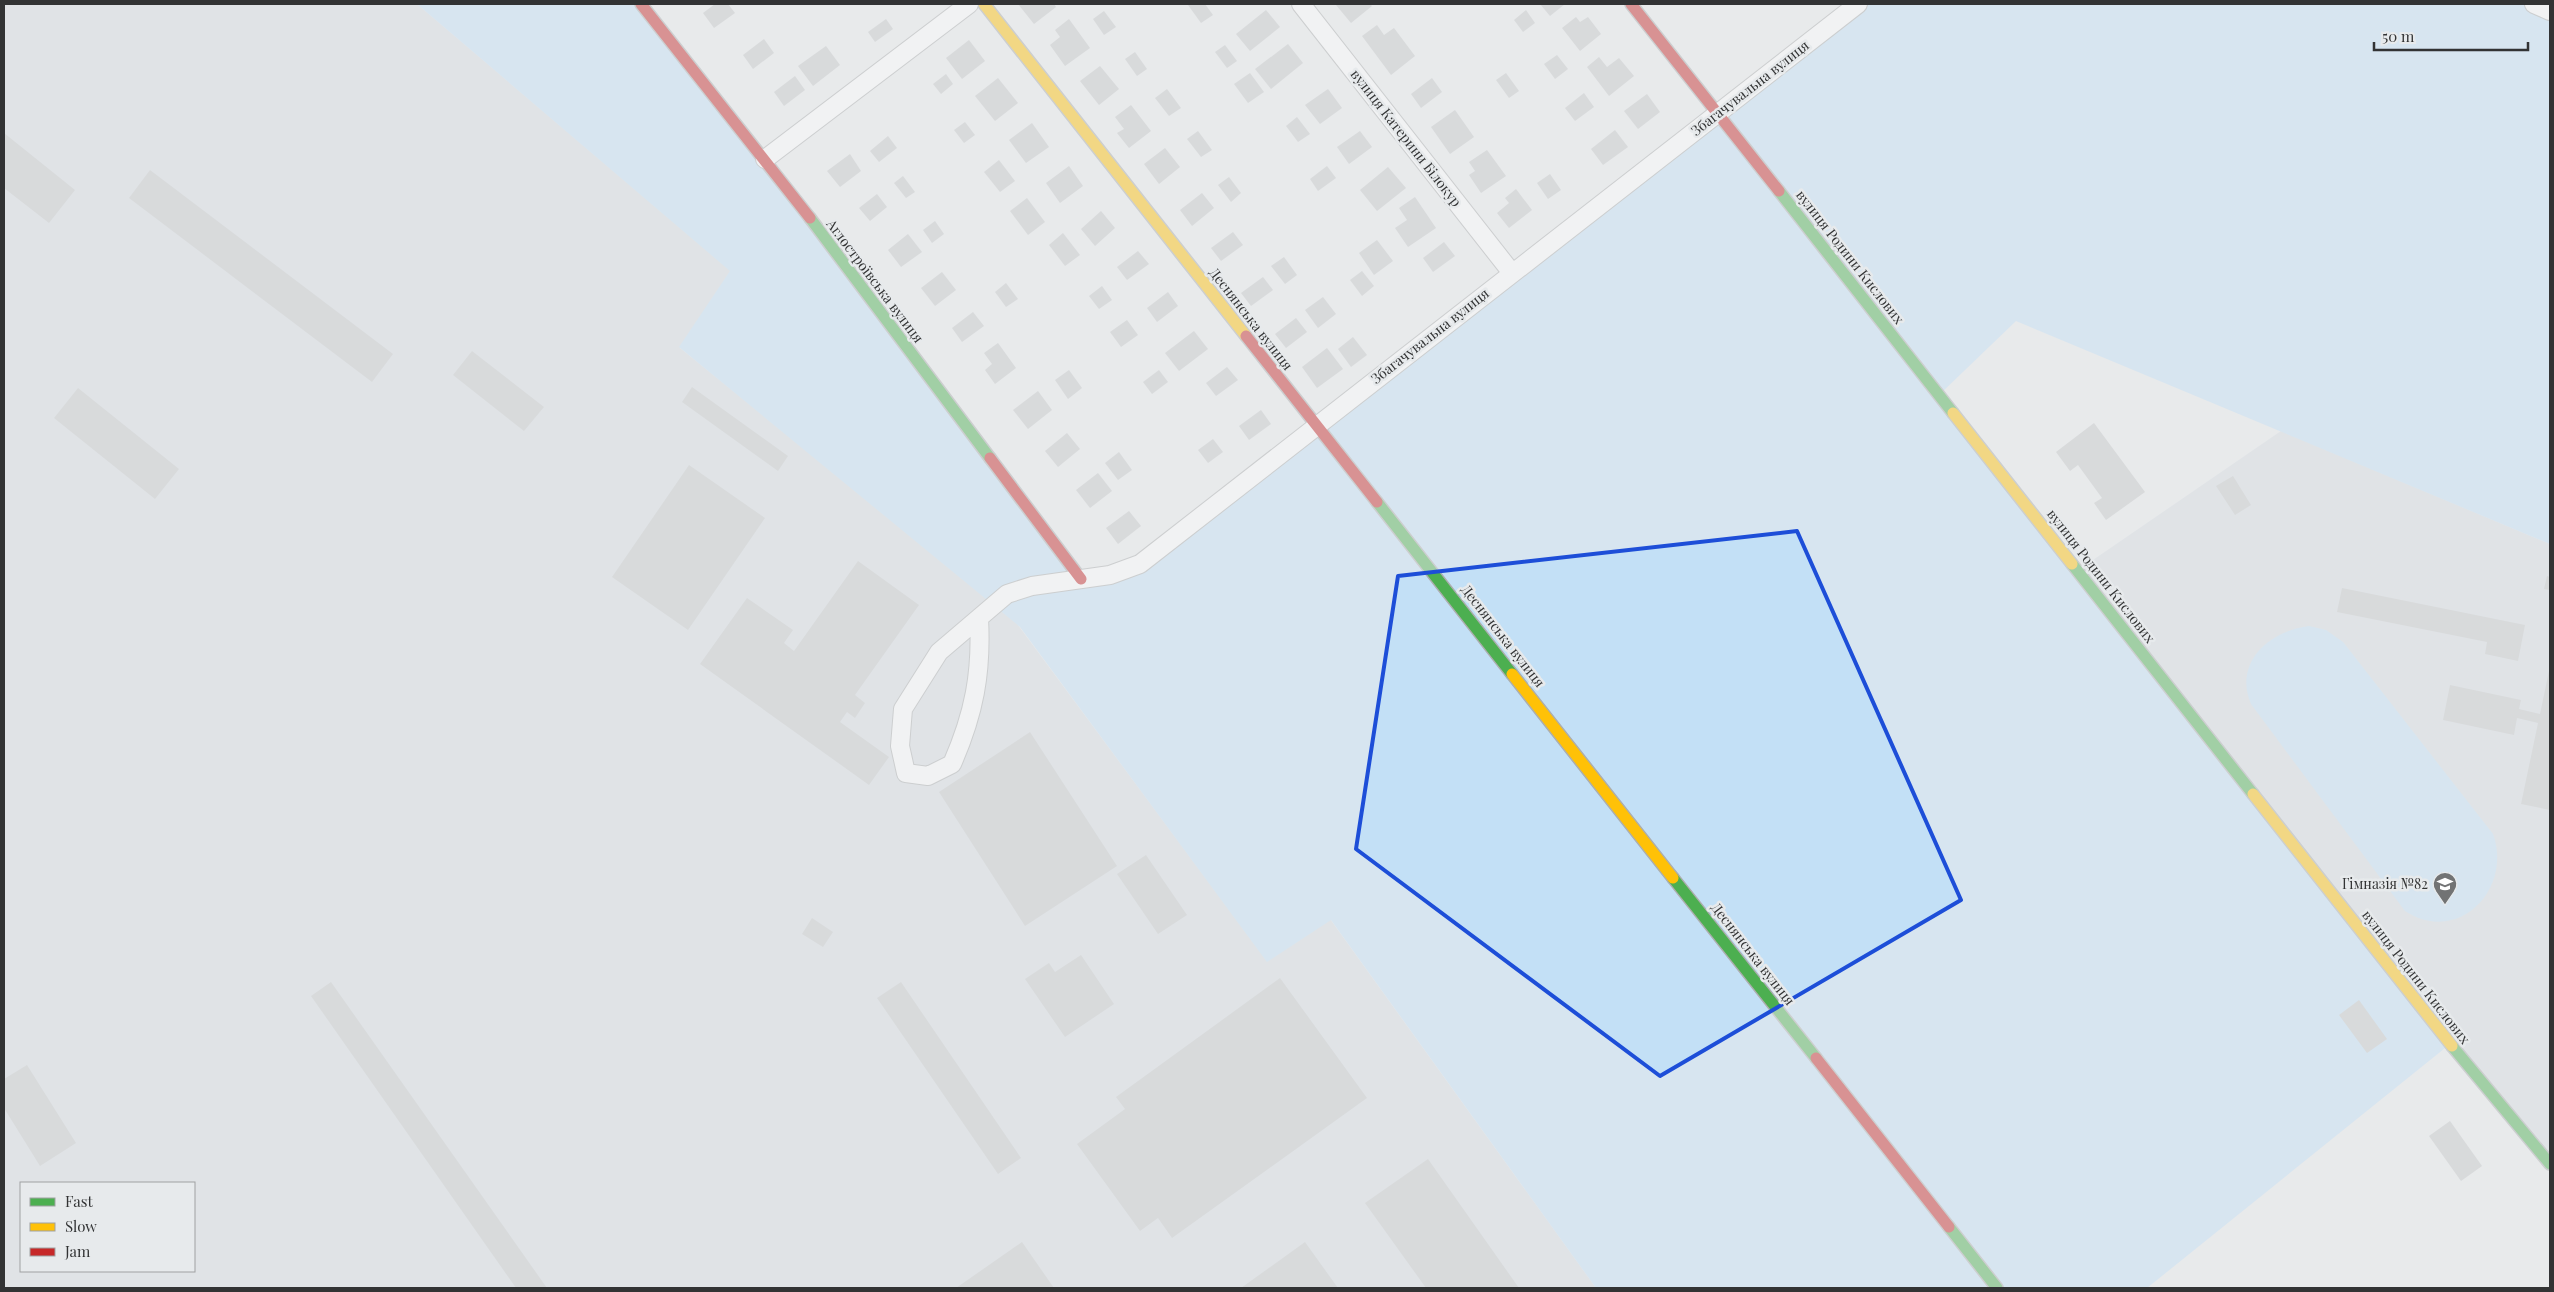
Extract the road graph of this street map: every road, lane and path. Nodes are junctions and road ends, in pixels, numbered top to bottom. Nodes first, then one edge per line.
1 (641, 4) edge
2 (970, 4) edge
3 (984, 4) edge
4 (1301, 4) edge
5 (1631, 4) edge
6 (1858, 4) edge
7 (2534, 4) edge
8 (2550, 10) edge
9 (1718, 114) junction
10 (764, 159) junction
11 (1512, 273) junction
12 (1316, 425) junction
13 (1081, 579) junction
14 (979, 618) junction
15 (2550, 1164) edge
16 (1997, 1288) edge

1 - 10 street, Аглостроївська вулиця
2 - 10 street
3 - 12 street, Деснянська вулиця
4 - 11 street, вулиця Катерини Білокур
5 - 9 street, вулиця Родини Кислових
6 - 9 street, Збагачувальна вулиця
7 - 8 street
9 - 11 street, Збагачувальна вулиця
9 - 15 street, вулиця Родини Кислових
10 - 13 street, Аглостроївська вулиця
11 - 12 street, Збагачувальна вулиця
12 - 13 street, Збагачувальна вулиця
12 - 16 street, Деснянська вулиця
13 - 14 street, Збагачувальна вулиця
14 - 14 street, Збагачувальна вулиця

